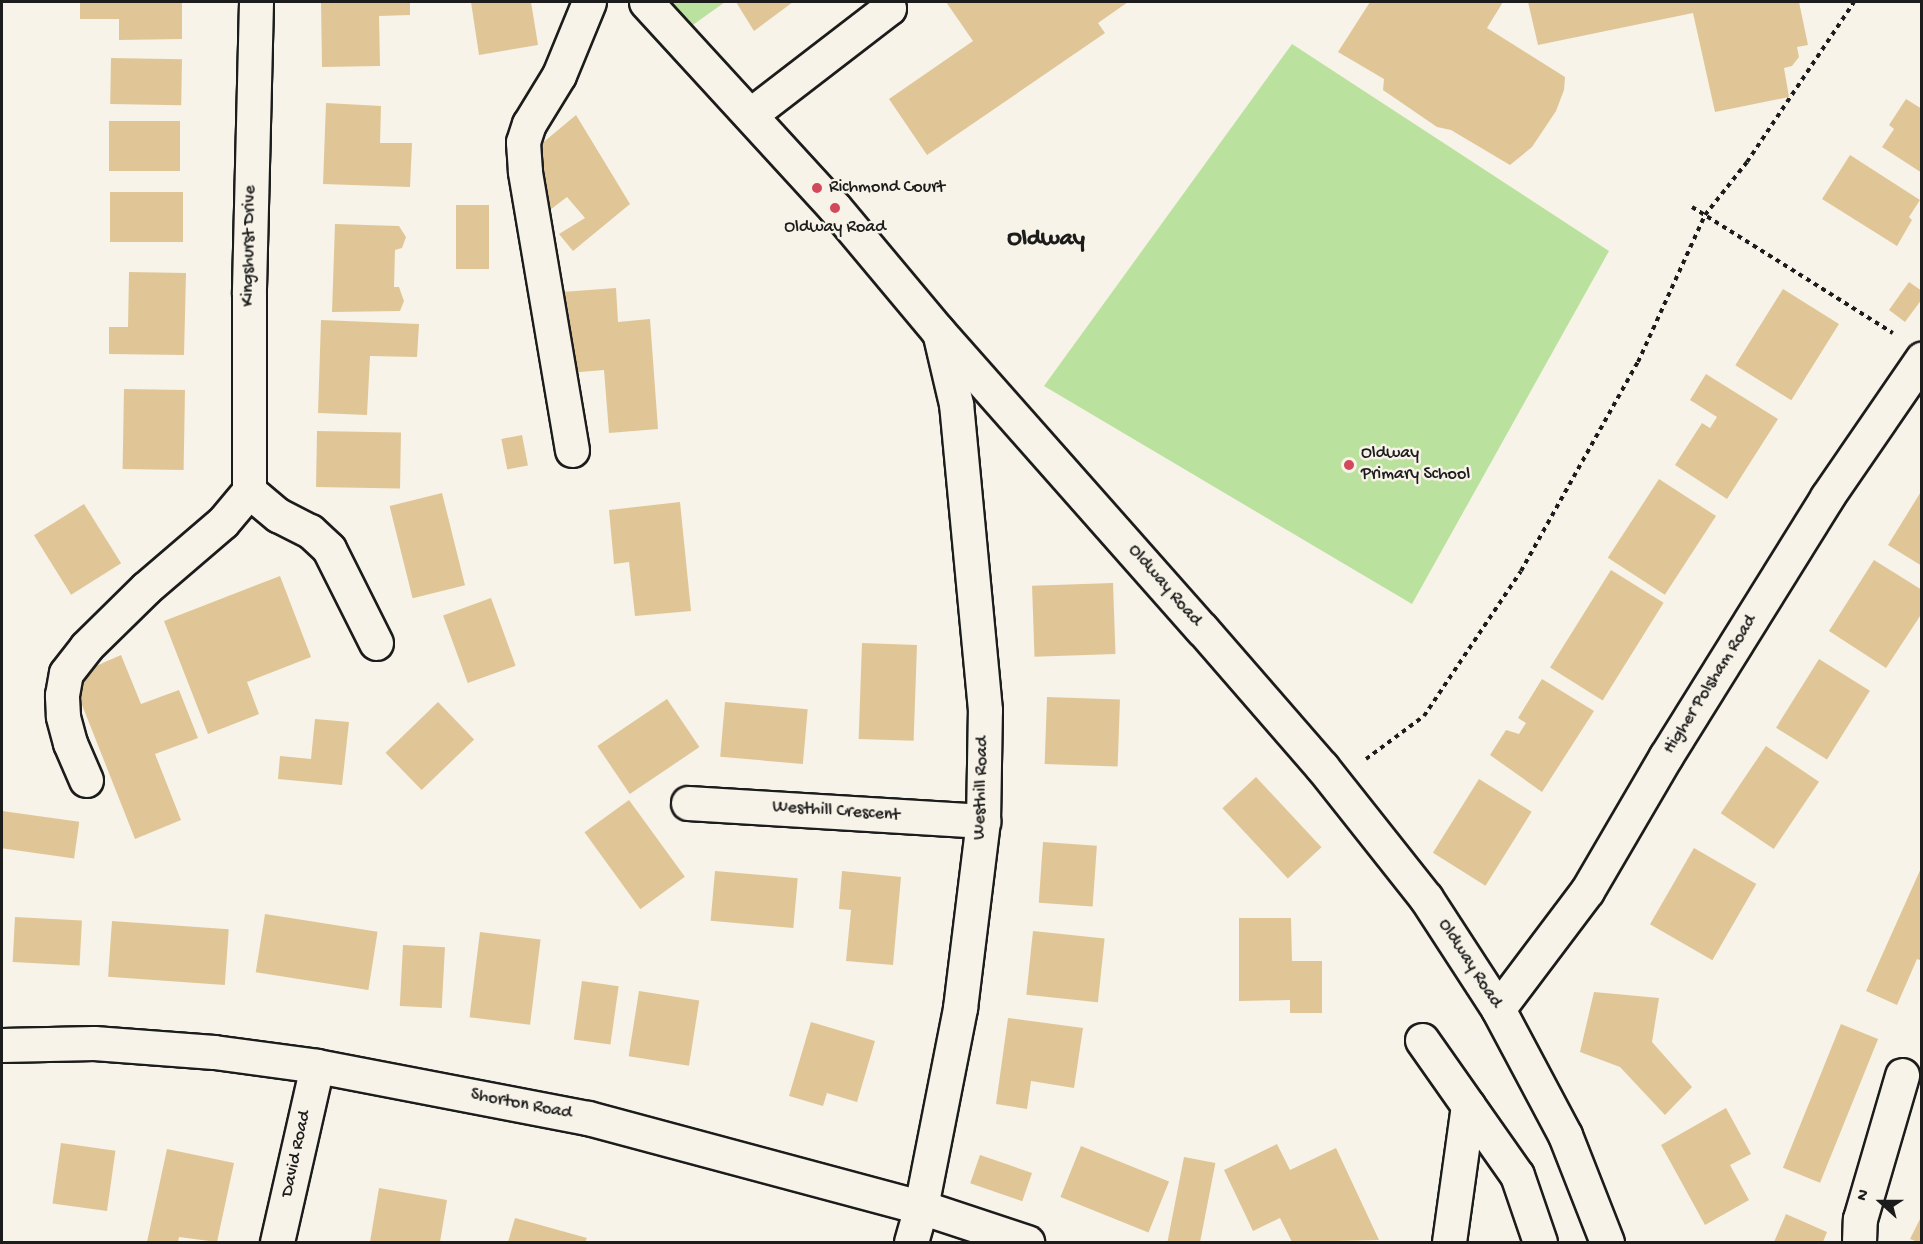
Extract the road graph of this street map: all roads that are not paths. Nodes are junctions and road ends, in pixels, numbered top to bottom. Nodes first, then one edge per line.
1 (256, 2) edge
2 (589, 2) edge
3 (646, 2) edge
4 (887, 2) edge
5 (750, 115) junction
6 (938, 331) junction
7 (1922, 359) edge
8 (572, 450) dead end
9 (249, 491) junction
10 (376, 644) dead end
11 (86, 780) dead end
12 (688, 803) dead end
13 (983, 821) junction
14 (1498, 1009) junction
15 (1422, 1040) dead end
16 (2, 1045) edge
17 (316, 1066) junction
18 (1902, 1075) dead end
19 (1468, 1105) junction
20 (921, 1207) junction
21 (1605, 1235) edge
22 (277, 1242) edge
23 (911, 1242) edge
24 (1027, 1242) edge
25 (1449, 1242) edge
26 (1540, 1242) edge
27 (1859, 1242) edge

1 - 9 street, Kingshurst Drive
2 - 8 street
3 - 5 street, Oldway Road
4 - 5 street
5 - 6 street, Oldway Road
6 - 13 street, Westhill Road
6 - 14 street, Oldway Road
7 - 14 street, Higher Polsham Road
9 - 10 street
9 - 11 street
12 - 13 street, Westhill Crescent
13 - 20 street, Westhill Road
14 - 21 street, Oldway Road
15 - 19 street
16 - 17 street, Shorton Road
17 - 20 street, Shorton Road
17 - 22 street, David Road
18 - 27 street
19 - 25 street
19 - 26 street
20 - 23 street, Westhill Road
20 - 24 street, Shorton Road

